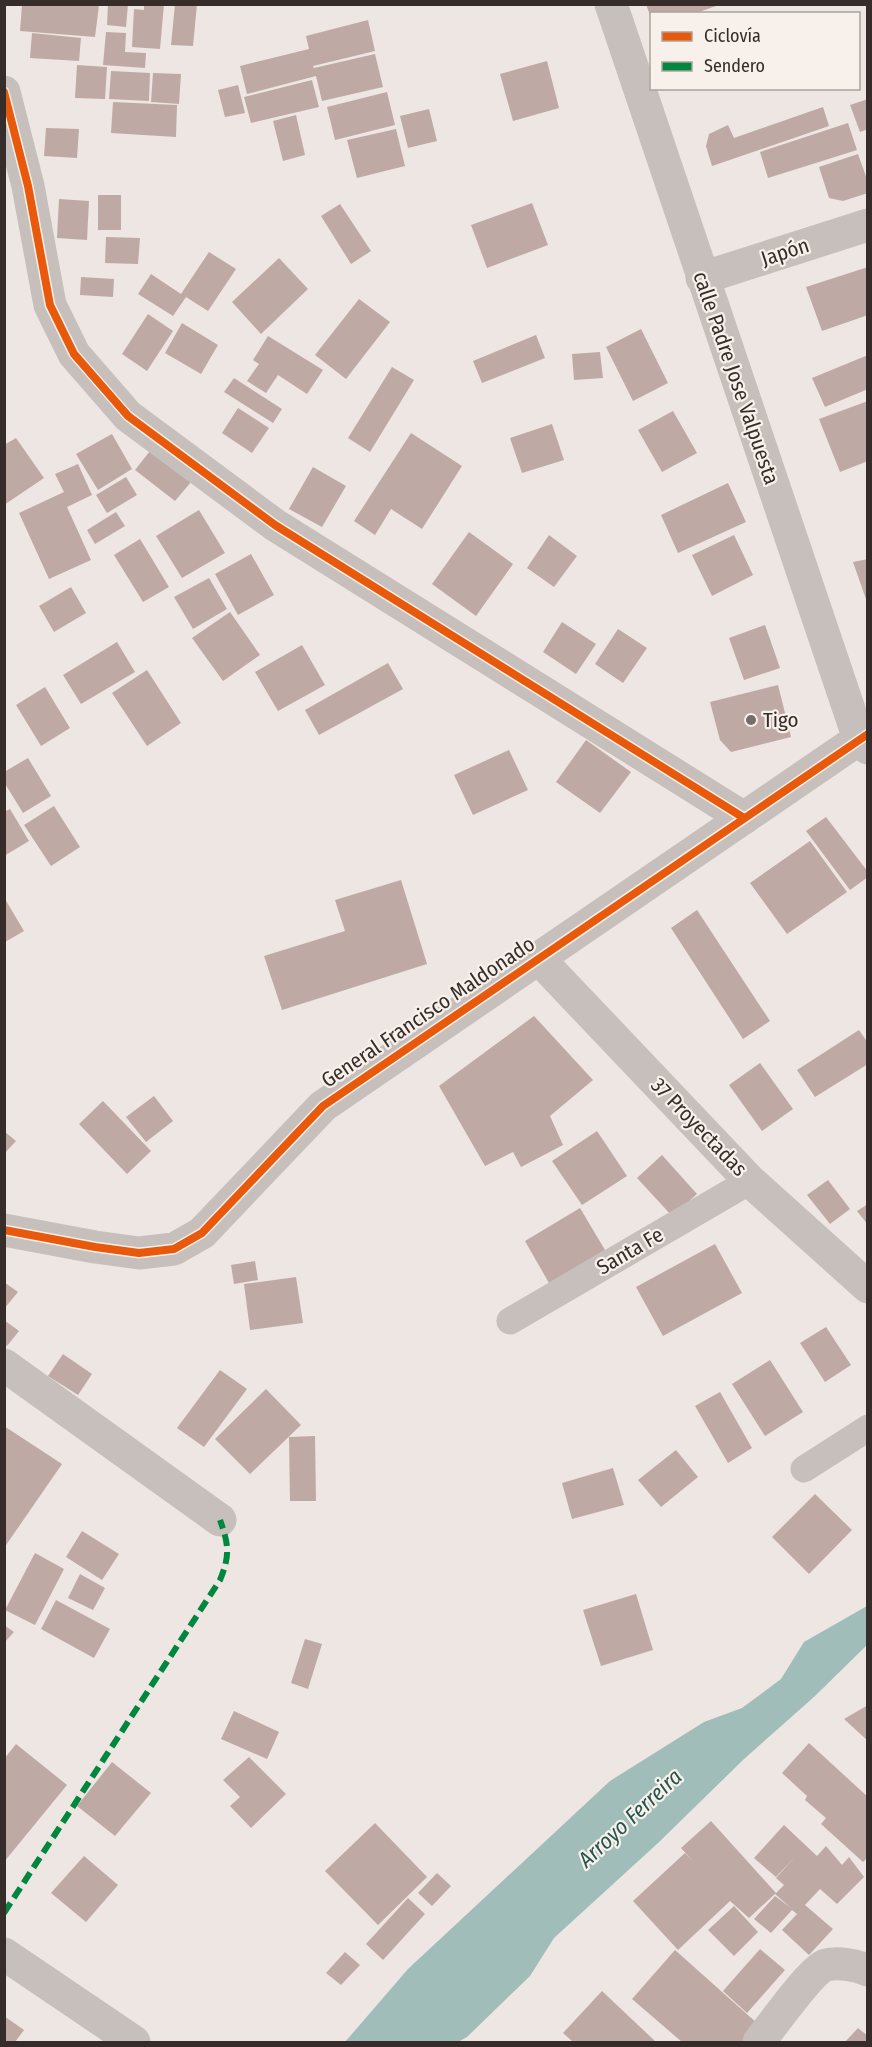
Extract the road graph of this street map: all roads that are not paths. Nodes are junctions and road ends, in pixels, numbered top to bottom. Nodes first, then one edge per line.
1 (611, 4) edge
2 (4, 92) edge
3 (867, 225) edge
4 (702, 278) junction
5 (865, 741) edge
6 (744, 818) junction
7 (539, 958) junction
8 (750, 1181) junction
9 (4, 1230) edge
10 (867, 1287) edge
11 (510, 1321) dead end
12 (4, 1365) edge
13 (867, 1428) edge
14 (804, 1469) dead end
15 (220, 1520) dead end
16 (4, 1953) edge
17 (867, 1970) edge
18 (134, 2043) edge
19 (759, 2043) edge

1 - 4 street, calle Padre Jose Valpuesta
2 - 6 street
3 - 4 street, Japón
4 - 5 street, calle Padre Jose Valpuesta
5 - 6 street, General Francisco Maldonado
6 - 7 street, General Francisco Maldonado
7 - 8 street, 37 Proyectadas
7 - 9 street, General Francisco Maldonado
8 - 10 street, 37 Proyectadas
8 - 11 lane, Santa Fe
12 - 15 street
13 - 14 lane
16 - 18 street
17 - 19 street

